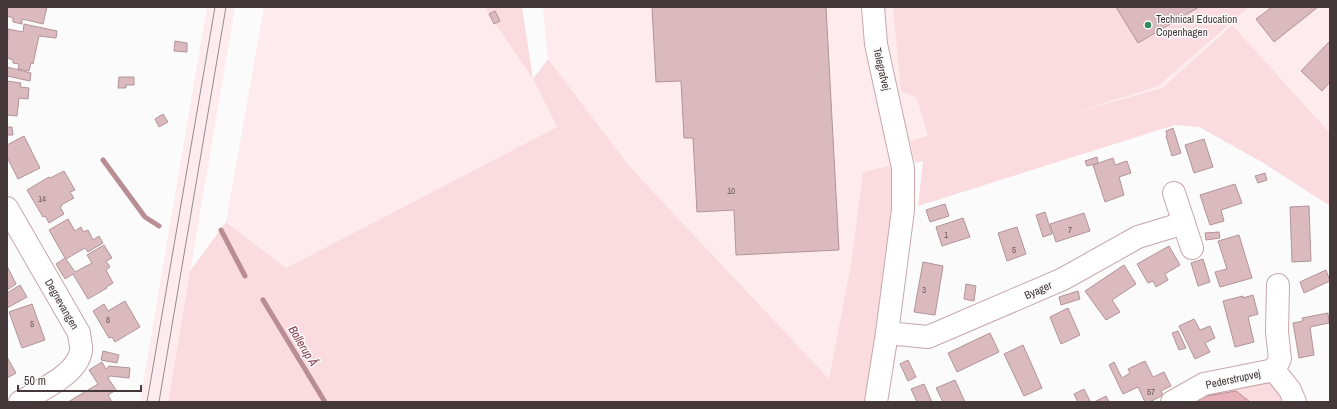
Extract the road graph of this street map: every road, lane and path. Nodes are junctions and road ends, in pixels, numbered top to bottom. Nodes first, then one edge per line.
1 (873, 7) edge
2 (1174, 193) dead end
3 (7, 208) edge
4 (1184, 223) junction
5 (1192, 248) dead end
6 (1278, 285) dead end
7 (887, 333) junction
8 (1274, 370) junction
9 (20, 402) edge
10 (876, 402) edge
11 (1172, 402) edge
12 (1295, 402) edge

1 - 7 street, Telegrafvej
2 - 4 street
3 - 9 street, Degnevangen
4 - 5 street
4 - 7 street, Byager
6 - 8 street, Pederstrupvej
7 - 10 street
8 - 11 street, Pederstrupvej
8 - 12 street, Pederstrupvej

